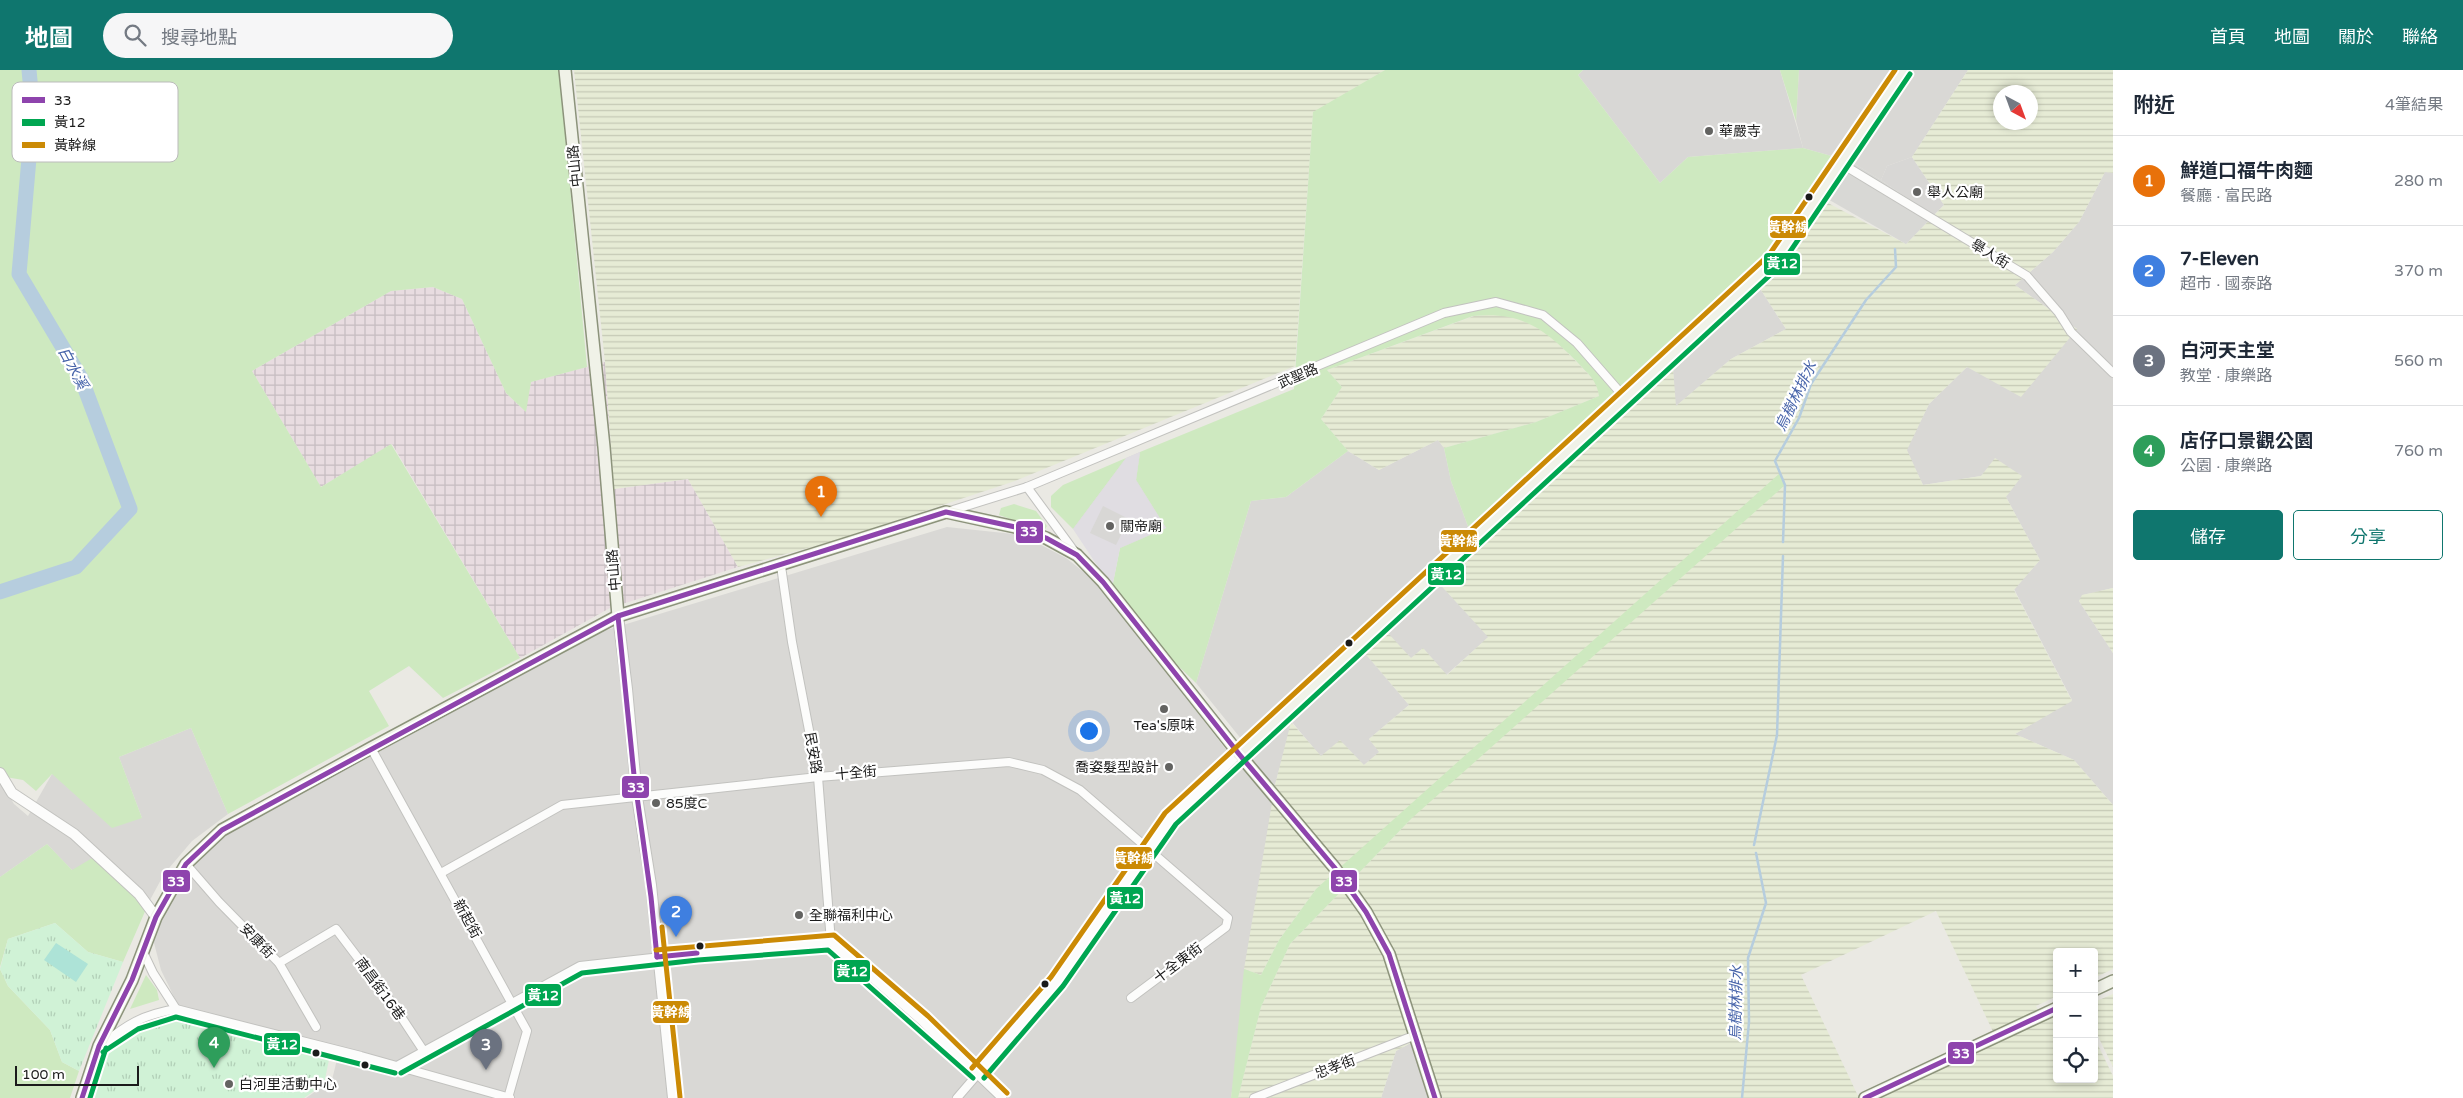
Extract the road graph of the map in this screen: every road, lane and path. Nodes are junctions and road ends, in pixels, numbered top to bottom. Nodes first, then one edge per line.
1 (565, 70) edge
2 (1904, 70) edge
3 (1842, 164) junction
4 (2113, 373) edge
5 (1625, 398) junction
6 (1027, 487) junction
7 (946, 512) junction
8 (1077, 555) junction
9 (781, 566) junction
10 (618, 616) junction
11 (371, 748) junction
12 (1239, 754) junction
13 (0, 773) edge
14 (818, 777) junction
15 (637, 797) junction
16 (1149, 850) junction
17 (186, 864) junction
18 (441, 873) junction
19 (156, 917) junction
20 (1226, 927) joint
21 (831, 942) junction
22 (143, 952) junction
23 (657, 957) junction
24 (279, 963) junction
25 (2113, 981) edge
26 (2098, 988) edge
27 (1131, 998) dead end
28 (512, 1002) junction
29 (176, 1009) junction
30 (2053, 1010) edge
31 (316, 1027) dead end
32 (1416, 1035) junction
33 (99, 1046) junction
34 (423, 1050) junction
35 (397, 1066) junction
36 (978, 1073) junction
37 (82, 1098) edge
38 (509, 1098) edge
39 (673, 1098) edge
40 (957, 1098) edge
41 (1002, 1098) edge
42 (1254, 1098) edge
43 (1435, 1098) edge
44 (1865, 1098) edge

1 - 10 main road, 中山路
2 - 3 main road
3 - 4 street, 舉人街
3 - 5 main road
5 - 6 street, 武聖路
5 - 12 main road
6 - 7 street, 武聖路
6 - 8 street
7 - 8 main road
7 - 9 main road
8 - 12 main road
9 - 10 main road
9 - 14 street, 民安路
10 - 11 main road
10 - 15 street, 中山路
11 - 17 main road
11 - 18 street, 新起街
12 - 16 street
12 - 32 main road
13 - 19 street
14 - 15 street, 十全街
14 - 16 street, 十全街
14 - 21 street, 民安路
15 - 18 street, 十全街
15 - 23 street, 中山路
16 - 20 street, 十全街
16 - 36 street
17 - 19 main road
17 - 24 street, 安康街
18 - 28 street, 新起街
19 - 22 main road
20 - 27 street, 十全東街
21 - 23 street
21 - 36 street
22 - 29 street
22 - 33 main road
23 - 28 street
23 - 39 street, 中山路
24 - 31 street, 安康街
24 - 34 street, 南昌街16巷
25 - 26 main road
28 - 34 street
28 - 38 street, 新起街
29 - 33 street
29 - 35 street
30 - 44 main road
32 - 42 street, 忠孝街
32 - 43 main road
33 - 37 main road
34 - 35 street
35 - 38 street
36 - 40 street
36 - 41 street

